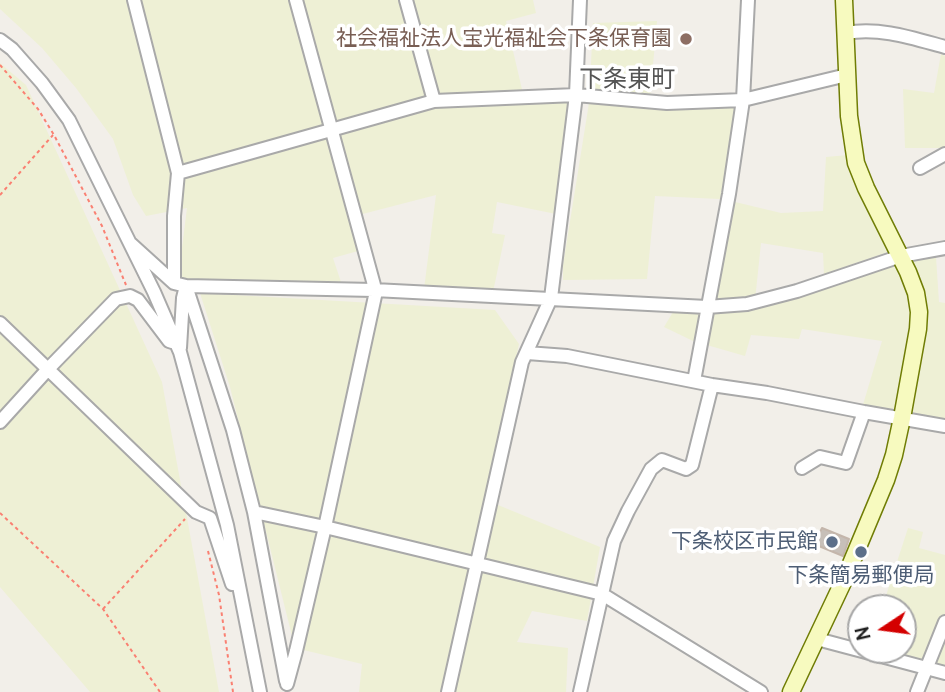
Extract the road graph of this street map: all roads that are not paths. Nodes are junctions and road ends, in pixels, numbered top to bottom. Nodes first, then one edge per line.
1 (134, 0) edge
2 (296, 0) edge
3 (406, 0) edge
4 (580, 0) edge
5 (748, 0) edge
6 (844, 0) edge
7 (0, 31) edge
8 (846, 33) junction
9 (0, 40) edge
10 (945, 47) edge
11 (12, 49) junction
12 (847, 75) junction
13 (576, 95) junction
14 (743, 100) junction
15 (434, 101) junction
16 (331, 130) junction
17 (945, 154) edge
18 (919, 168) dead end
19 (178, 173) junction
20 (131, 244) junction
21 (945, 248) edge
22 (901, 256) junction
23 (180, 284) junction
24 (374, 290) junction
25 (551, 298) junction
26 (707, 307) junction
27 (0, 323) edge
28 (178, 348) junction
29 (527, 353) junction
30 (49, 369) junction
31 (694, 381) junction
32 (712, 385) junction
33 (864, 412) junction
34 (902, 418) junction
35 (0, 422) edge
36 (944, 422) edge
37 (802, 468) dead end
38 (254, 512) junction
39 (325, 527) junction
40 (477, 563) junction
41 (602, 594) junction
42 (243, 606) junction
43 (945, 622) edge
44 (817, 639) junction
45 (926, 669) junction
46 (945, 673) edge
47 (288, 688) edge
48 (261, 690) edge
49 (448, 692) edge
50 (580, 692) edge
51 (761, 692) edge
52 (791, 692) edge
53 (917, 692) edge

1 - 19 street
2 - 16 street
3 - 15 street
4 - 13 street
5 - 14 street
6 - 8 street
7 - 11 street
8 - 10 street
8 - 12 street
9 - 11 street
11 - 20 street
12 - 14 street
12 - 22 street
13 - 14 street
13 - 15 street
13 - 25 street
14 - 26 street
15 - 16 street
16 - 19 street
16 - 24 street
17 - 18 street
19 - 23 street
20 - 23 street
20 - 28 street
21 - 22 street
22 - 26 street
22 - 34 street
23 - 24 street
23 - 28 street
23 - 38 street
24 - 25 street
24 - 39 street
25 - 26 street
25 - 29 street
26 - 31 street
27 - 30 street
28 - 30 street
28 - 42 street
29 - 31 street
29 - 40 street
30 - 35 street
30 - 42 street
31 - 32 street
32 - 33 street
32 - 41 street
33 - 34 street
33 - 37 street
34 - 36 street
34 - 44 street
38 - 39 street
38 - 47 street
39 - 40 street
39 - 47 street
40 - 41 street
40 - 49 street
41 - 50 street
41 - 51 street
42 - 48 street
43 - 45 street
44 - 45 street
44 - 52 street
45 - 46 street
45 - 53 street

